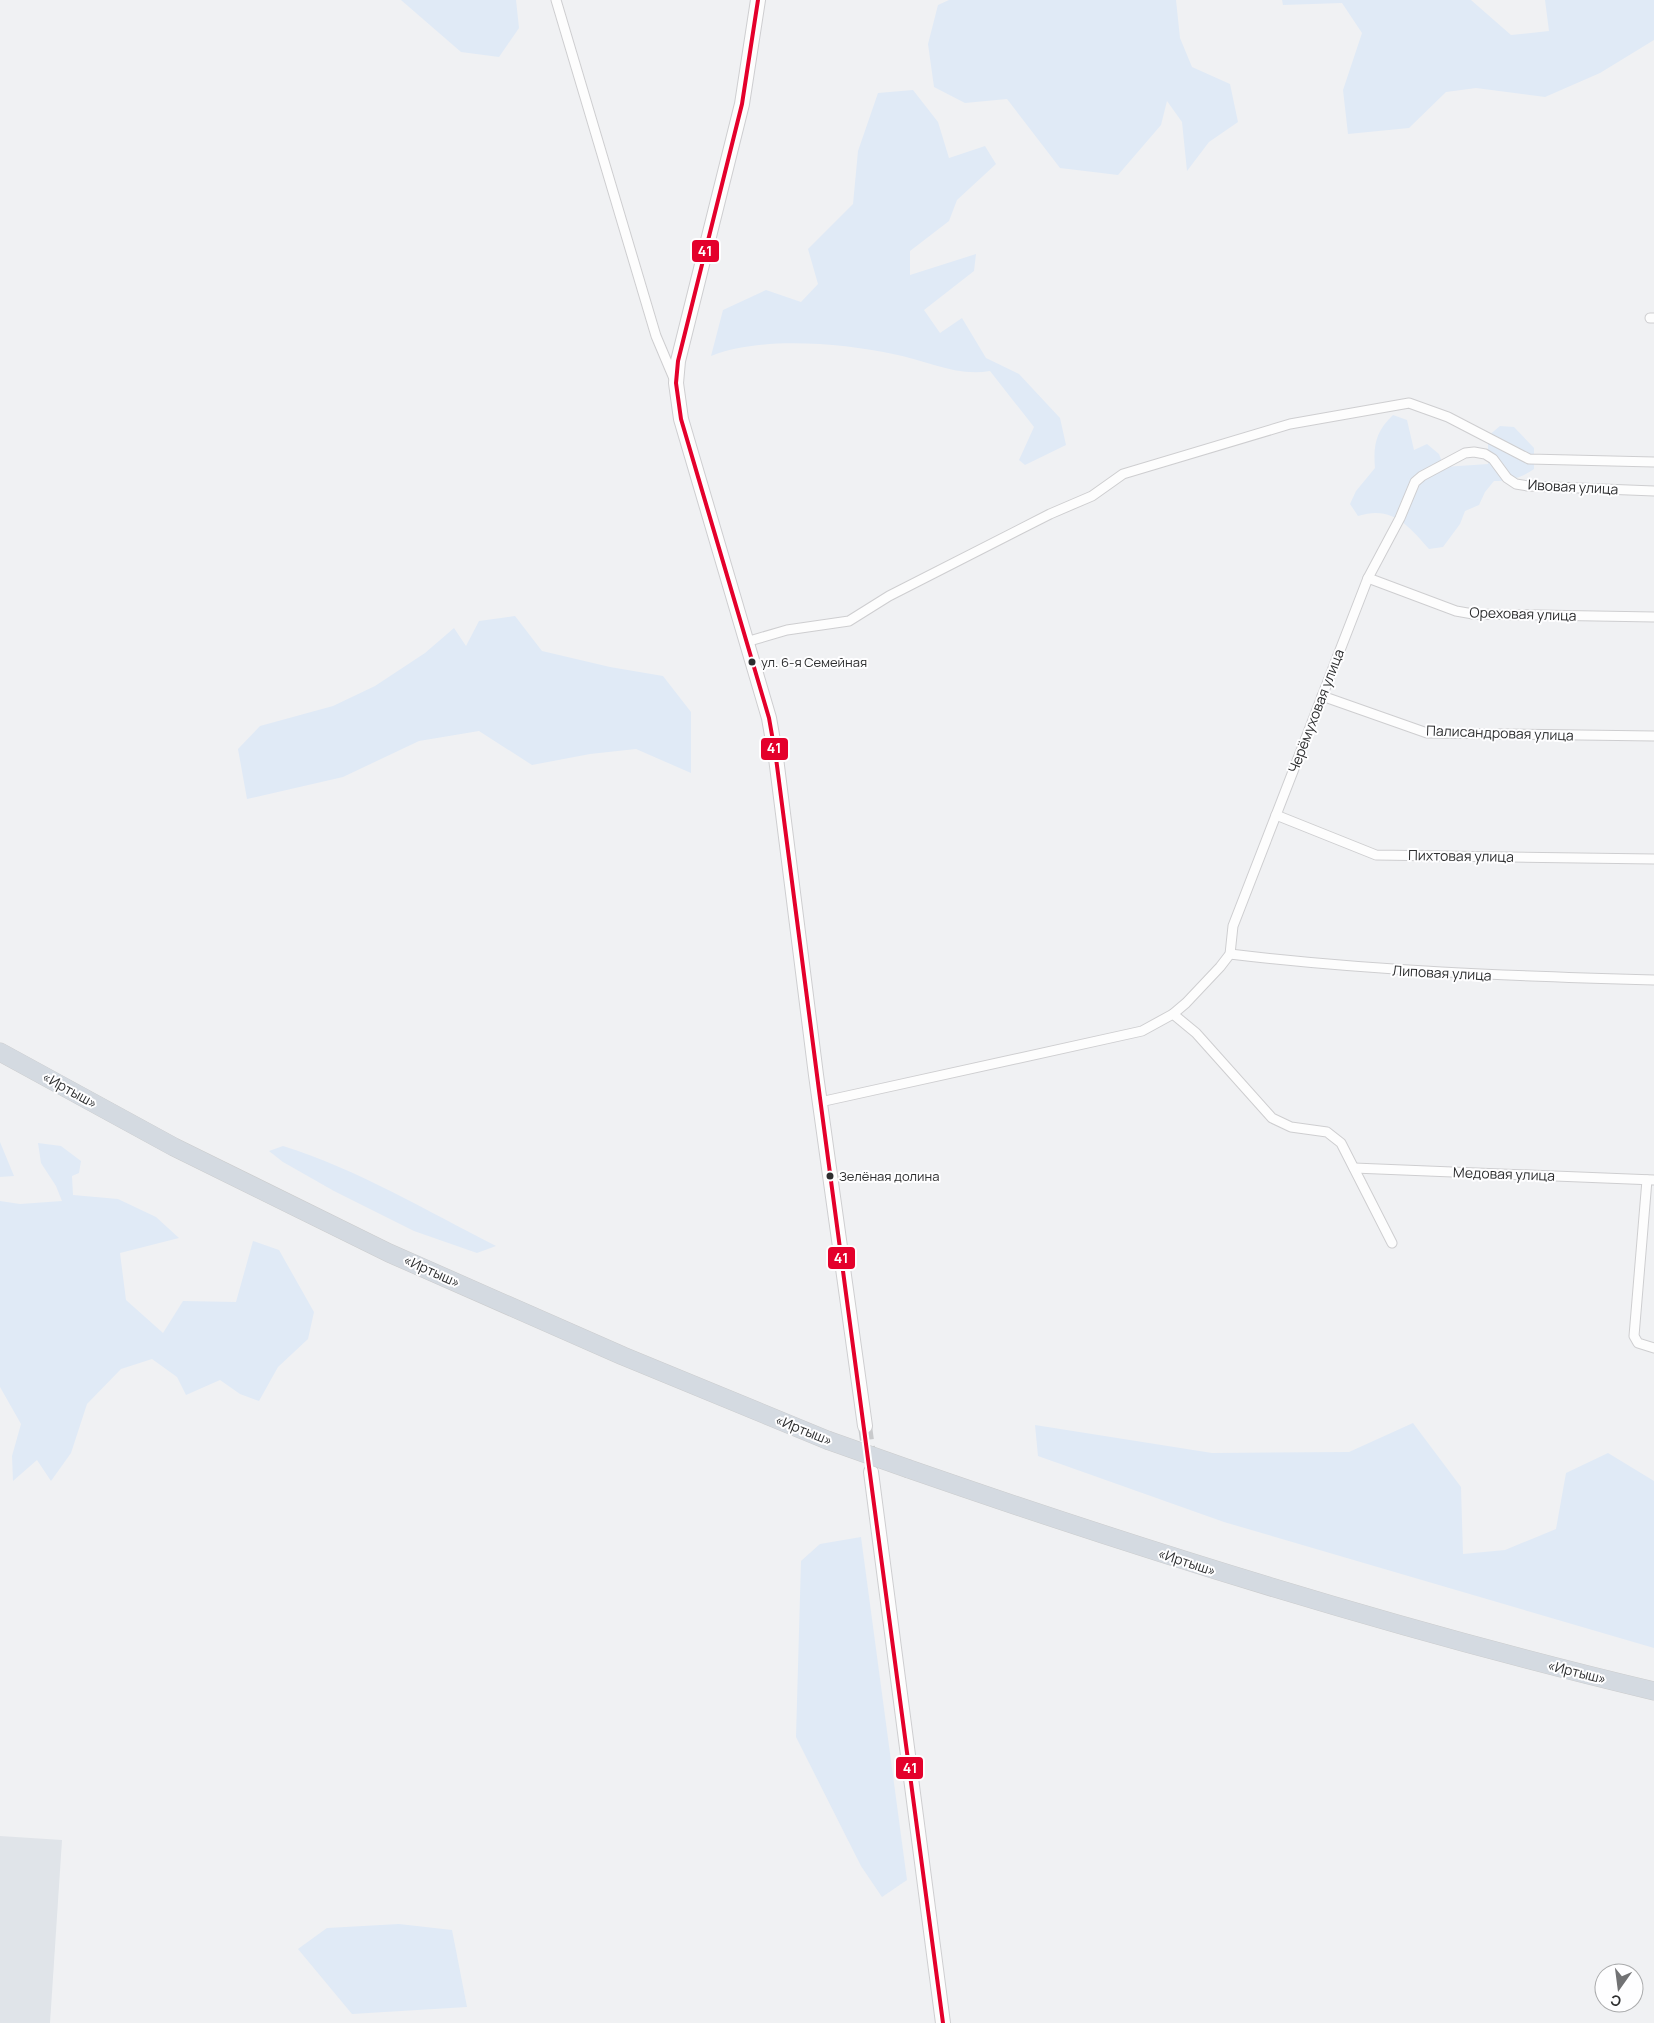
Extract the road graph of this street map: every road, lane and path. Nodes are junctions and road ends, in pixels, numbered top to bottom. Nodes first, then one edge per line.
1 (556, 0) edge
2 (758, 0) edge
3 (676, 383) junction
4 (1654, 462) edge
5 (1422, 476) joint
6 (1654, 491) edge
7 (1368, 578) junction
8 (1654, 617) edge
9 (746, 642) junction
10 (1322, 696) junction
11 (1654, 736) edge
12 (1276, 815) junction
13 (1654, 859) edge
14 (1230, 954) junction
15 (1654, 980) edge
16 (1173, 1014) junction
17 (0, 1052) edge
18 (820, 1102) junction
19 (1354, 1168) junction
20 (1650, 1180) edge
21 (1392, 1244) dead end
22 (1654, 1348) edge
23 (865, 1426) tunnel mouth
24 (871, 1472) tunnel mouth
25 (1654, 1691) edge
26 (942, 2023) edge

1 - 3 street
2 - 3 street
3 - 9 street
4 - 9 street, Ивовая улица
5 - 6 street, Ивовая улица
5 - 7 street, Черёмуховая улица
7 - 8 street, Ореховая улица
7 - 10 street, Черёмуховая улица
9 - 18 street
10 - 11 street, Палисандровая улица
10 - 12 street, Черёмуховая улица
12 - 13 street, Пихтовая улица
12 - 14 street, Черёмуховая улица
14 - 15 street, Липовая улица
14 - 16 street
16 - 18 street
16 - 19 street
17 - 25 highway, «Иртыш», bridge
18 - 23 street
19 - 20 street, Медовая улица
19 - 21 street
20 - 22 street
24 - 26 street

